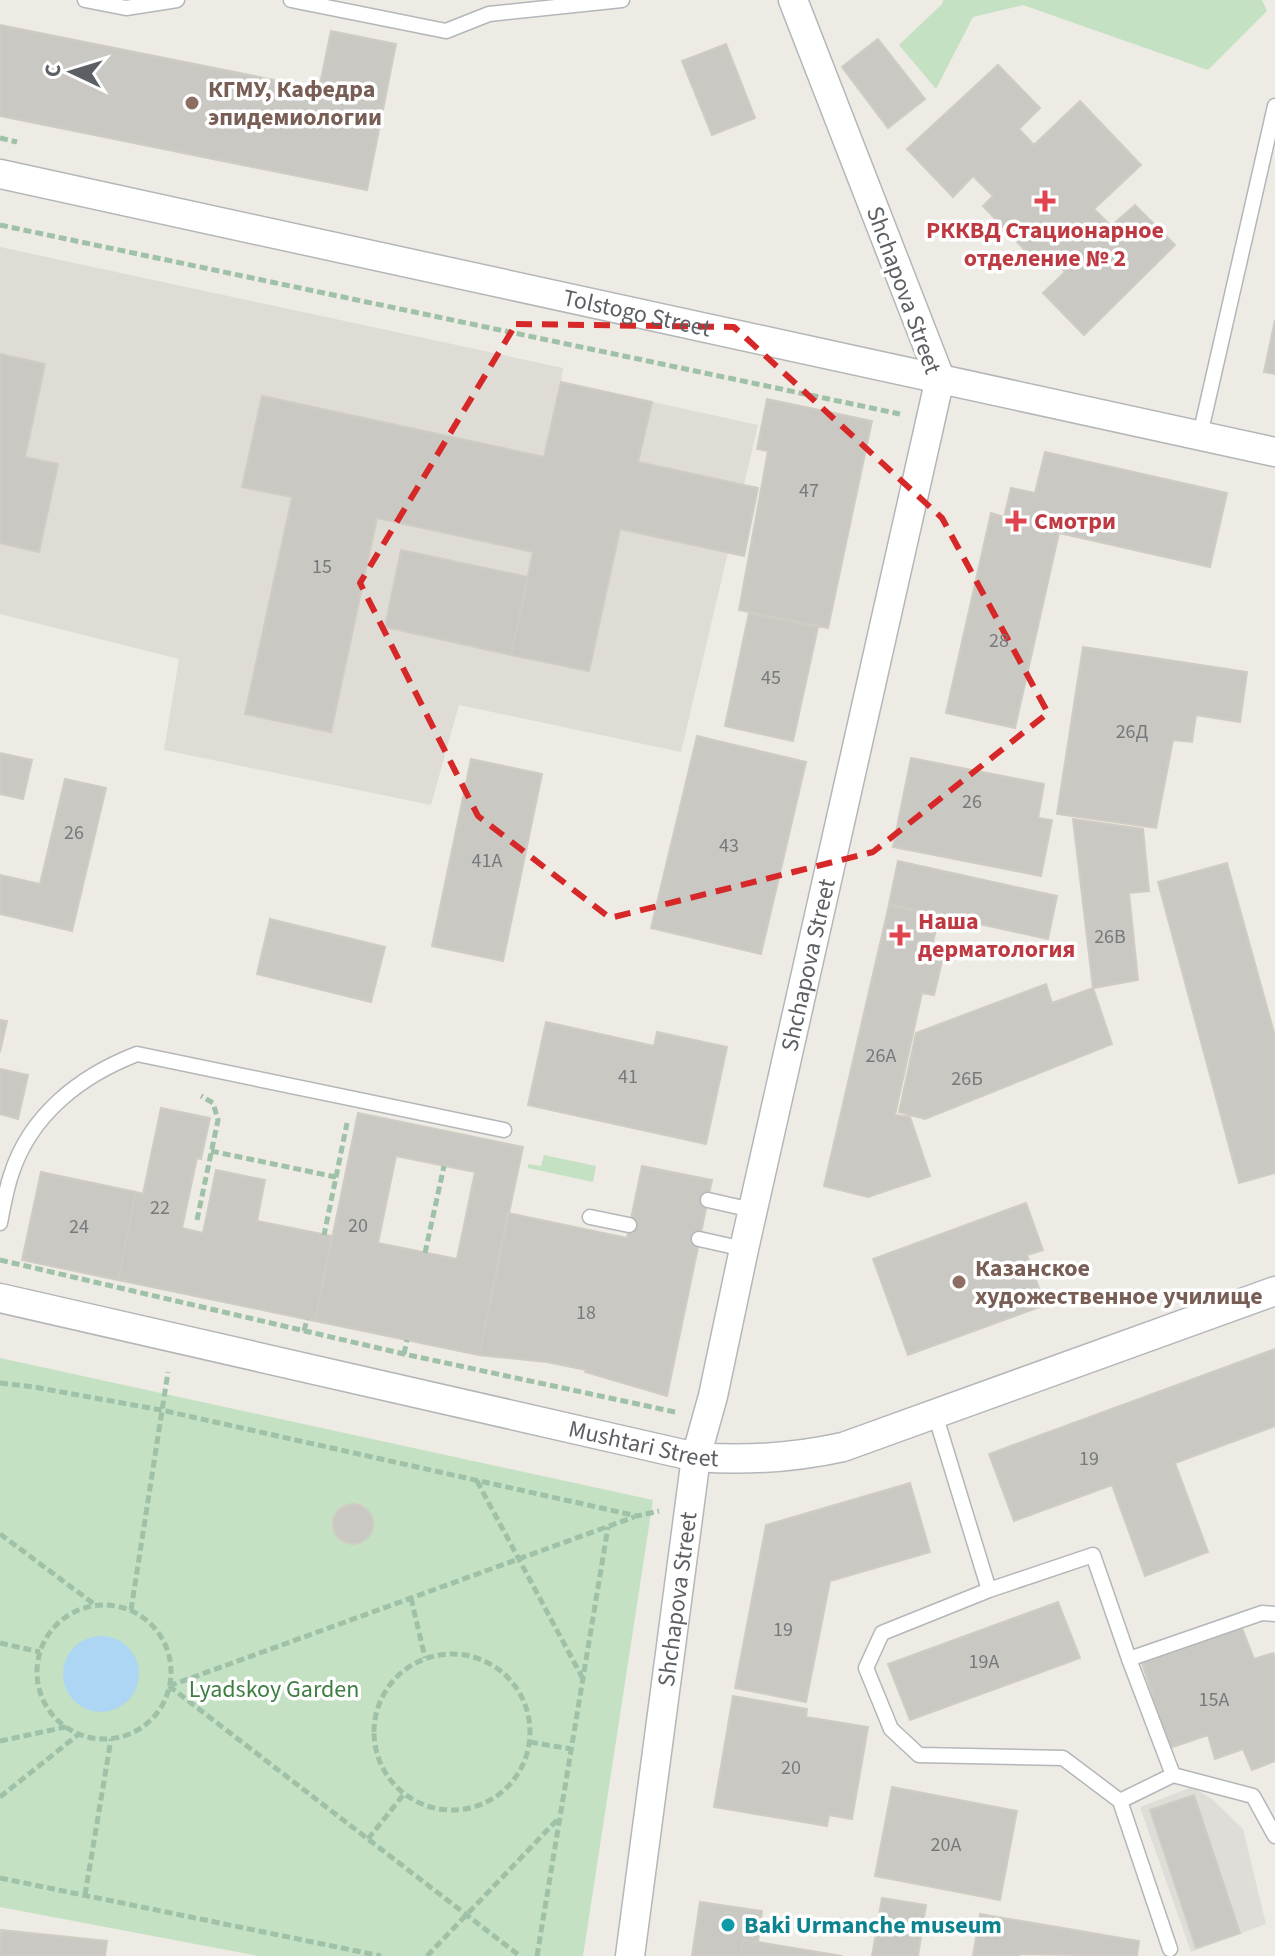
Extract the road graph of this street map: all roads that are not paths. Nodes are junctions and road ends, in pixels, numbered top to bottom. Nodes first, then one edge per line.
1 (85, 0) edge
2 (177, 0) edge
3 (291, 0) edge
4 (622, 0) edge
5 (793, 0) edge
6 (1275, 106) edge
7 (0, 174) edge
8 (940, 378) junction
9 (1200, 435) junction
10 (1275, 452) edge
11 (504, 1130) dead end
12 (708, 1200) dead end
13 (752, 1210) junction
14 (590, 1217) dead end
15 (0, 1223) edge
16 (629, 1225) dead end
17 (699, 1239) dead end
18 (744, 1249) junction
19 (1275, 1291) edge
20 (0, 1298) edge
21 (935, 1414) junction
22 (696, 1457) junction
23 (989, 1590) junction
24 (1275, 1614) edge
25 (1129, 1659) junction
26 (1173, 1775) junction
27 (1120, 1801) junction
28 (1275, 1836) edge
29 (1170, 1949) dead end
30 (630, 1956) edge

1 - 2 lane
3 - 4 lane
5 - 8 street, Shchapova Street
6 - 9 lane
7 - 8 street, Tolstogo Street
8 - 9 street, Tolstogo Street
8 - 13 street, Shchapova Street
9 - 10 street, Tolstogo Street
11 - 15 lane
12 - 13 lane
13 - 18 street, Shchapova Street
14 - 16 lane
17 - 18 lane
18 - 22 street, Shchapova Street
19 - 21 street, Mushtari Street
20 - 22 street, Mushtari Street
21 - 22 street, Mushtari Street
21 - 23 lane
22 - 30 street, Shchapova Street
23 - 25 lane
23 - 27 lane
24 - 25 lane
25 - 26 lane
26 - 27 lane
26 - 28 lane
27 - 29 lane

